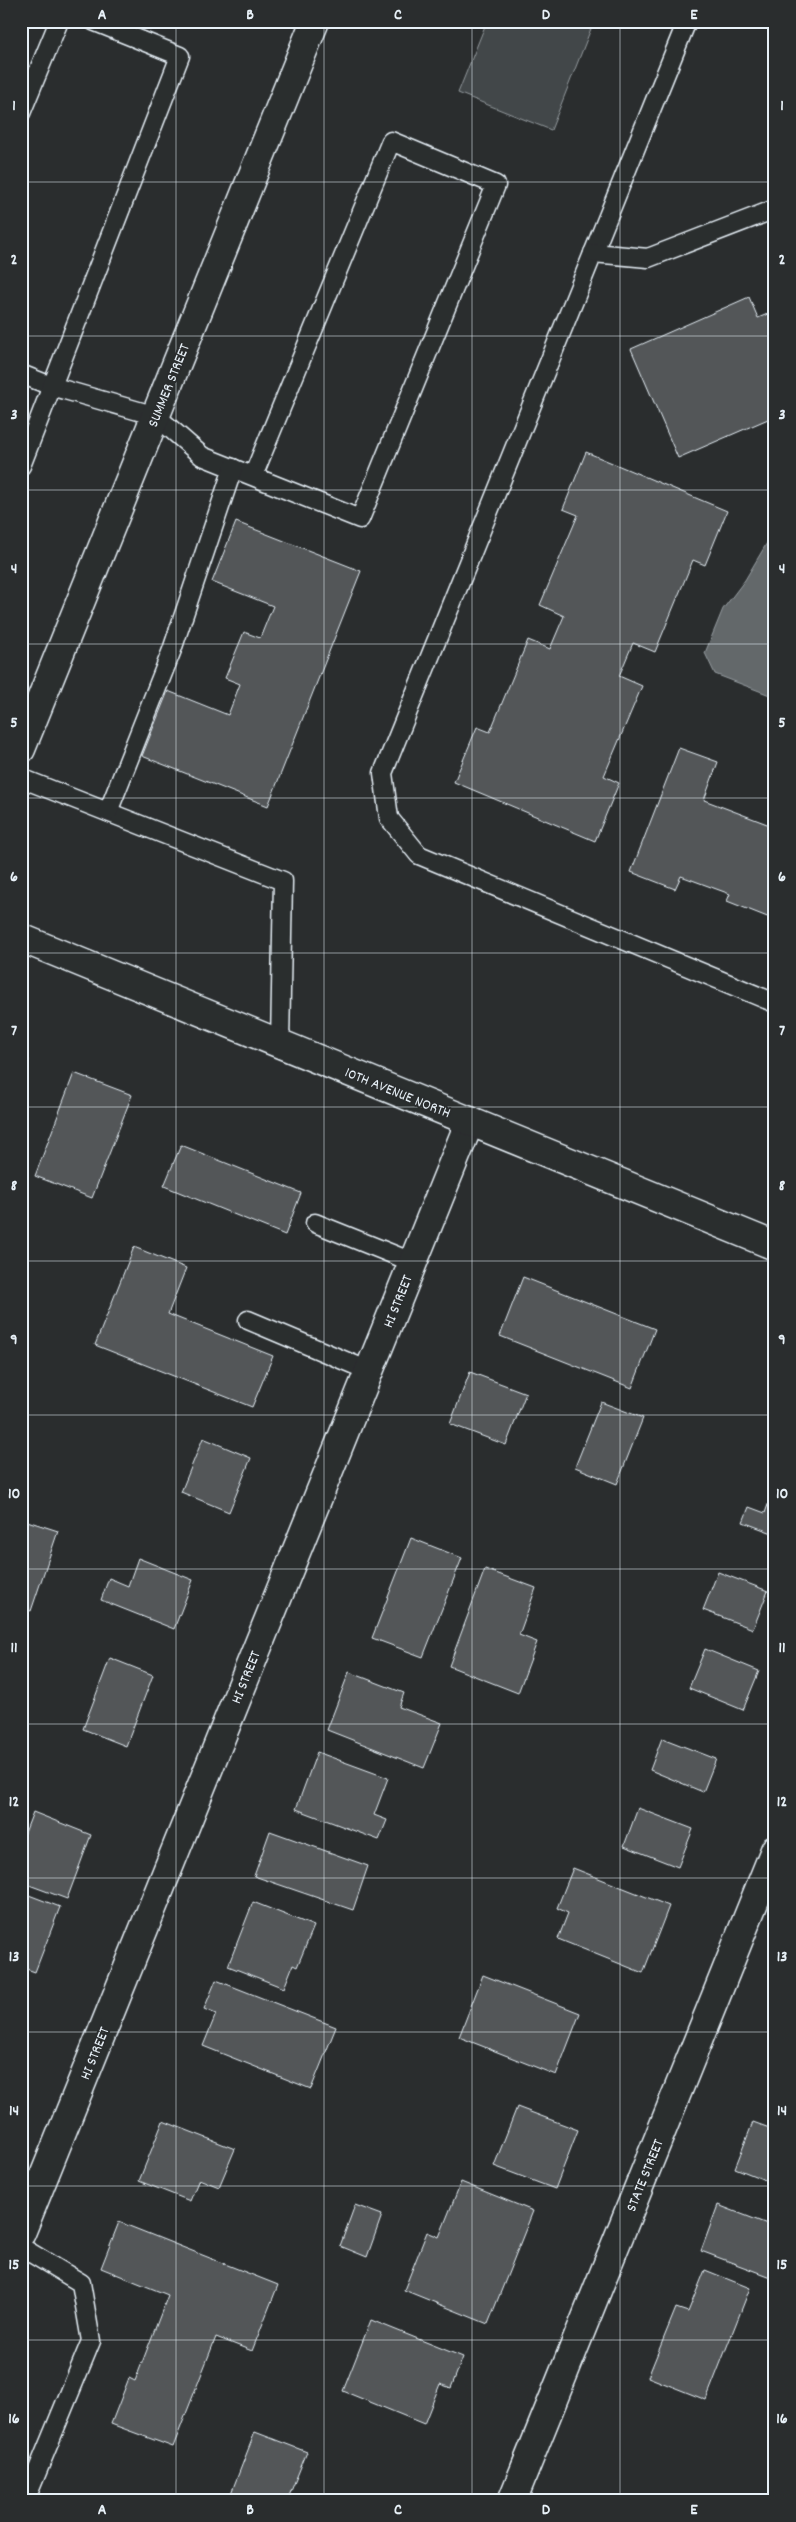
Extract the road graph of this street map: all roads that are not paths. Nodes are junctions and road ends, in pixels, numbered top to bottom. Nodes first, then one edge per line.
1 (59, 21) edge
2 (93, 21) edge
3 (315, 21) edge
4 (687, 21) edge
5 (21, 113) edge
6 (775, 209) edge
7 (594, 253) junction
8 (21, 374) edge
9 (51, 386) junction
10 (156, 416) junction
11 (21, 466) edge
12 (233, 468) junction
13 (253, 476) junction
14 (21, 749) edge
15 (21, 778) edge
16 (108, 812) junction
17 (21, 938) edge
18 (775, 1003) edge
19 (280, 1044) junction
20 (470, 1121) junction
21 (315, 1223) dead end
22 (775, 1246) edge
23 (412, 1262) junction
24 (248, 1320) dead end
25 (369, 1371) junction
26 (775, 1850) edge
27 (21, 2232) edge
28 (21, 2247) edge
29 (25, 2501) edge
30 (512, 2501) edge

1 - 5 lane
2 - 9 lane
3 - 10 street, SUMMER STREET
4 - 7 lane
6 - 7 lane
7 - 18 lane
8 - 9 lane
9 - 10 lane
9 - 11 lane
10 - 12 lane
10 - 14 street, SUMMER STREET
12 - 13 lane
12 - 16 lane
13 - 13 lane
15 - 16 lane
16 - 19 lane
17 - 19 street, 10TH AVENUE NORTH
19 - 20 street, 10TH AVENUE NORTH
20 - 22 street, 10TH AVENUE NORTH
20 - 23 street, HI STREET
21 - 23 lane
23 - 25 street, HI STREET
24 - 25 lane
25 - 27 street, HI STREET
26 - 30 street, STATE STREET
28 - 29 lane

